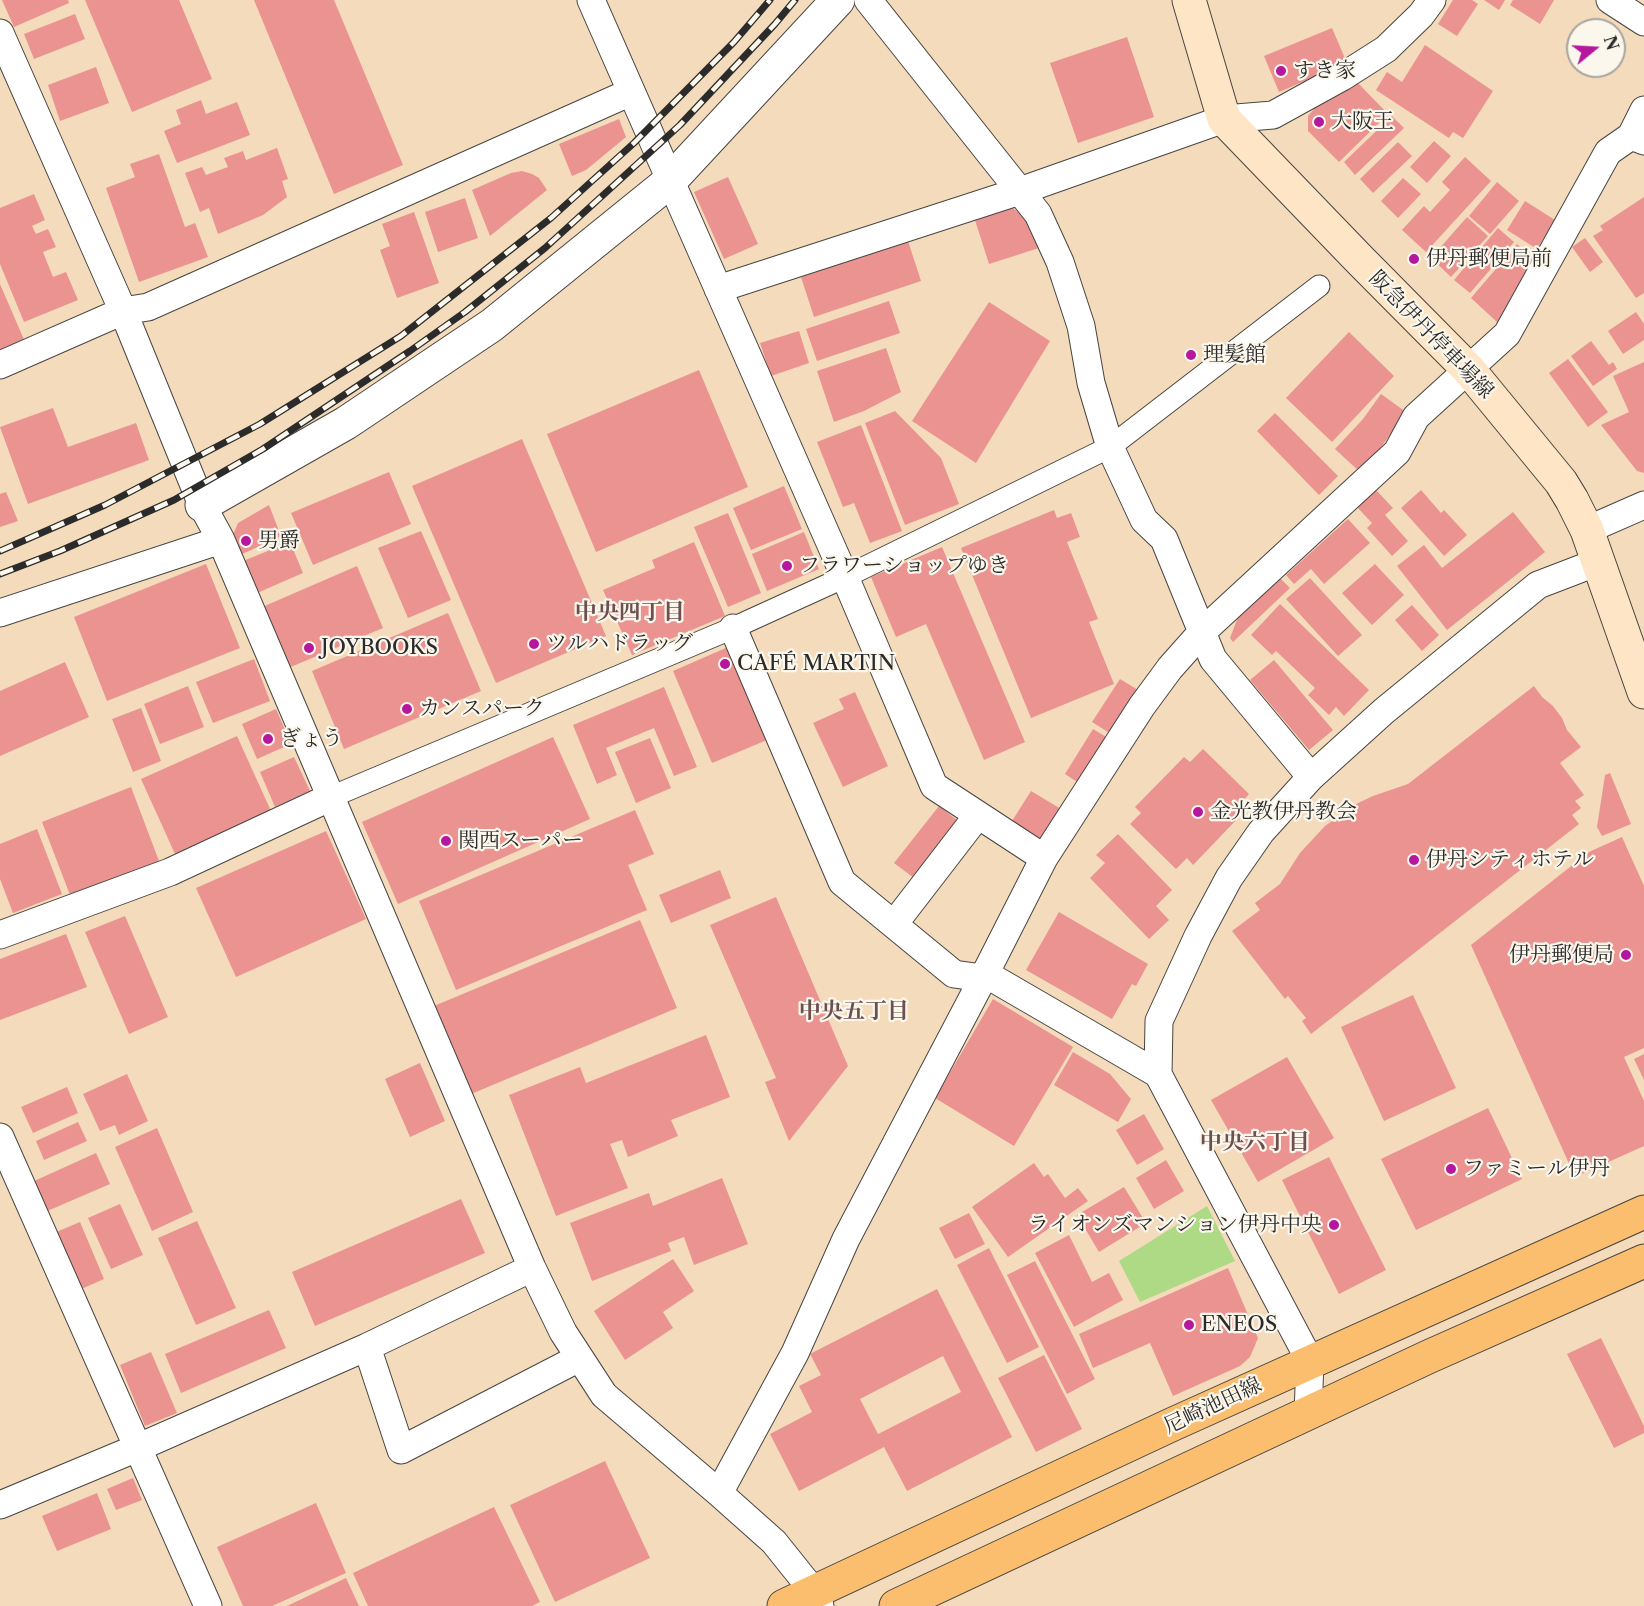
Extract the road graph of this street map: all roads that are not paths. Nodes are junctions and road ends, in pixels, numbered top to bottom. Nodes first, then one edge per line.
1 (591, 0) edge
2 (838, 0) edge
3 (868, 0) edge
4 (1189, 0) edge
5 (1432, 0) edge
6 (1610, 0) edge
7 (1644, 22) edge
8 (0, 33) edge
9 (631, 92) junction
10 (1644, 110) edge
11 (1224, 119) junction
12 (1637, 138) edge
13 (670, 181) junction
14 (1020, 191) junction
15 (1319, 286) dead end
16 (718, 289) junction
17 (123, 311) junction
18 (0, 365) edge
19 (1469, 370) junction
20 (1110, 447) junction
21 (202, 505) junction
22 (1644, 505) edge
23 (1587, 530) junction
24 (221, 540) junction
25 (1598, 562) junction
26 (845, 577) junction
27 (0, 613) edge
28 (733, 628) junction
29 (1202, 632) junction
30 (1644, 692) edge
31 (1311, 777) junction
32 (332, 797) junction
33 (978, 815) junction
34 (1044, 858) junction
35 (894, 924) junction
36 (0, 935) edge
37 (983, 978) junction
38 (1158, 1074) junction
39 (0, 1137) edge
40 (1644, 1212) edge
41 (1644, 1261) edge
42 (532, 1268) junction
43 (367, 1347) junction
44 (579, 1358) junction
45 (1310, 1361) junction
46 (1308, 1414) junction
47 (137, 1448) junction
48 (719, 1493) junction
49 (0, 1504) edge
50 (817, 1599) edge
51 (208, 1606) edge
52 (784, 1606) edge
53 (896, 1606) edge

1 - 9 street
2 - 13 street
3 - 14 street
4 - 11 main road, 阪急伊丹停車場線
5 - 11 street
6 - 7 street
8 - 17 street
9 - 13 street
9 - 17 street
10 - 12 street
11 - 14 street
11 - 19 main road, 阪急伊丹停車場線
12 - 19 street
13 - 16 street
13 - 21 street
14 - 16 street
14 - 20 street
15 - 20 street
16 - 26 street
17 - 18 street
17 - 21 street
19 - 23 main road, 阪急伊丹停車場線
19 - 29 street
20 - 26 street
20 - 29 street
21 - 24 street
22 - 23 street
23 - 25 main road, 阪急伊丹停車場線
24 - 27 street
24 - 32 street
25 - 30 main road, 阪急伊丹停車場線
25 - 31 street
26 - 28 street
26 - 33 street
28 - 32 street
28 - 35 street
29 - 31 street
29 - 34 street
31 - 38 street
32 - 36 street
32 - 42 street
33 - 34 street
33 - 35 street
34 - 37 street
35 - 37 street
37 - 38 street
37 - 48 street
38 - 45 street
39 - 47 street
40 - 45 main road, 尼崎池田線
41 - 46 main road
42 - 43 street
42 - 44 street
43 - 44 street
43 - 47 street
44 - 48 street
45 - 46 street
45 - 50 main road, 尼崎池田線
46 - 53 main road
47 - 49 street
47 - 51 street
48 - 50 street
50 - 52 main road, 尼崎池田線

